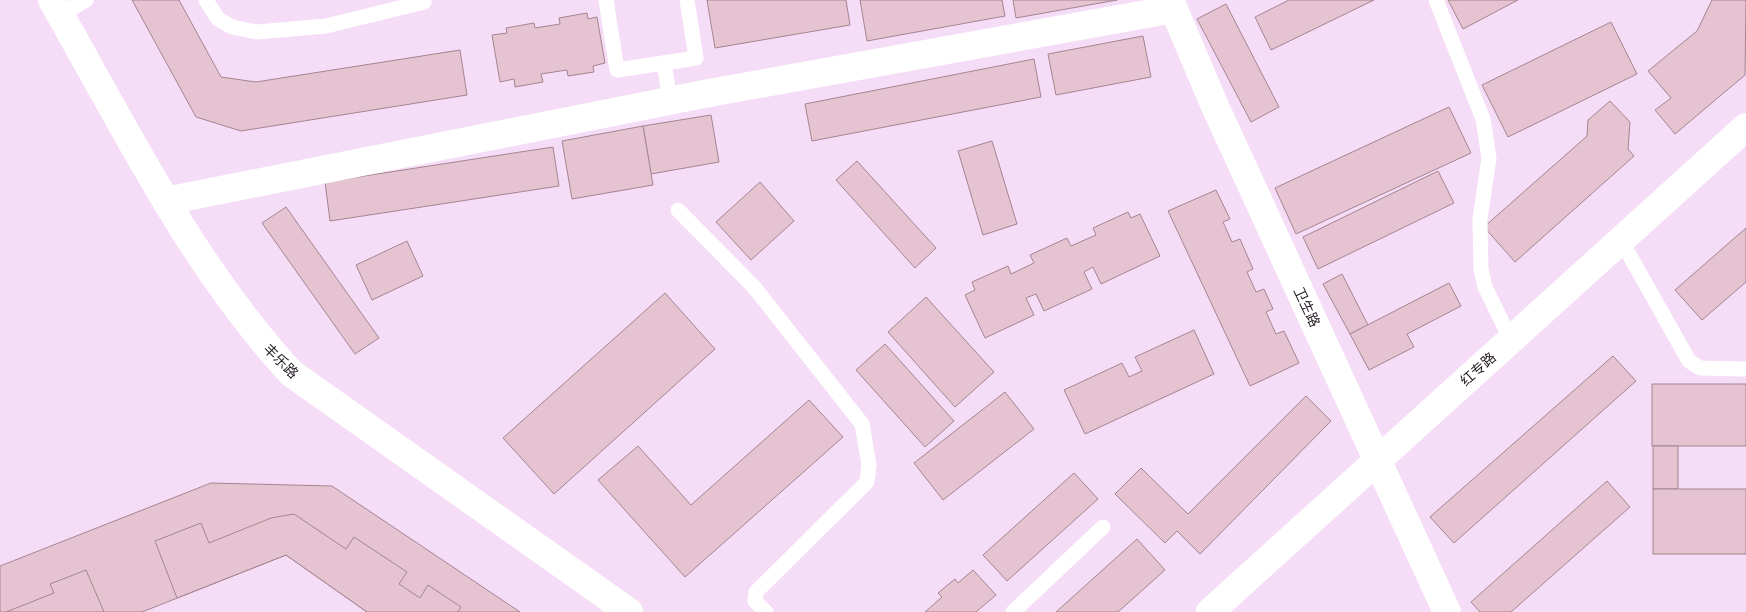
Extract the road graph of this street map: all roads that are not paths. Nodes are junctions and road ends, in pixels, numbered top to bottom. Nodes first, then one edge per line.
1 (86, 0) edge
2 (206, 0) edge
3 (606, 0) edge
4 (687, 0) edge
5 (1436, 0) edge
6 (424, 2) dead end
7 (1172, 4) edge
8 (56, 7) edge
9 (664, 63) junction
10 (670, 101) junction
11 (1746, 127) edge
12 (166, 201) junction
13 (678, 210) dead end
14 (1621, 240) junction
15 (1511, 340) junction
16 (1746, 369) edge
17 (1377, 461) junction
18 (1104, 527) dead end
19 (629, 612) edge
20 (766, 612) edge
21 (1013, 612) edge
22 (1210, 612) edge
23 (1447, 612) edge

1 - 8 lane
2 - 6 lane
3 - 9 lane
4 - 9 lane
5 - 15 lane
7 - 10 street
7 - 17 street, 卫生路
8 - 12 street, 丰乐路
9 - 10 lane
10 - 12 street
11 - 14 street, 红专路
12 - 19 street, 丰乐路
13 - 20 lane
14 - 15 street, 红专路
14 - 16 lane
15 - 17 street, 红专路
17 - 22 street, 红专路
17 - 23 street, 卫生路
18 - 21 lane

